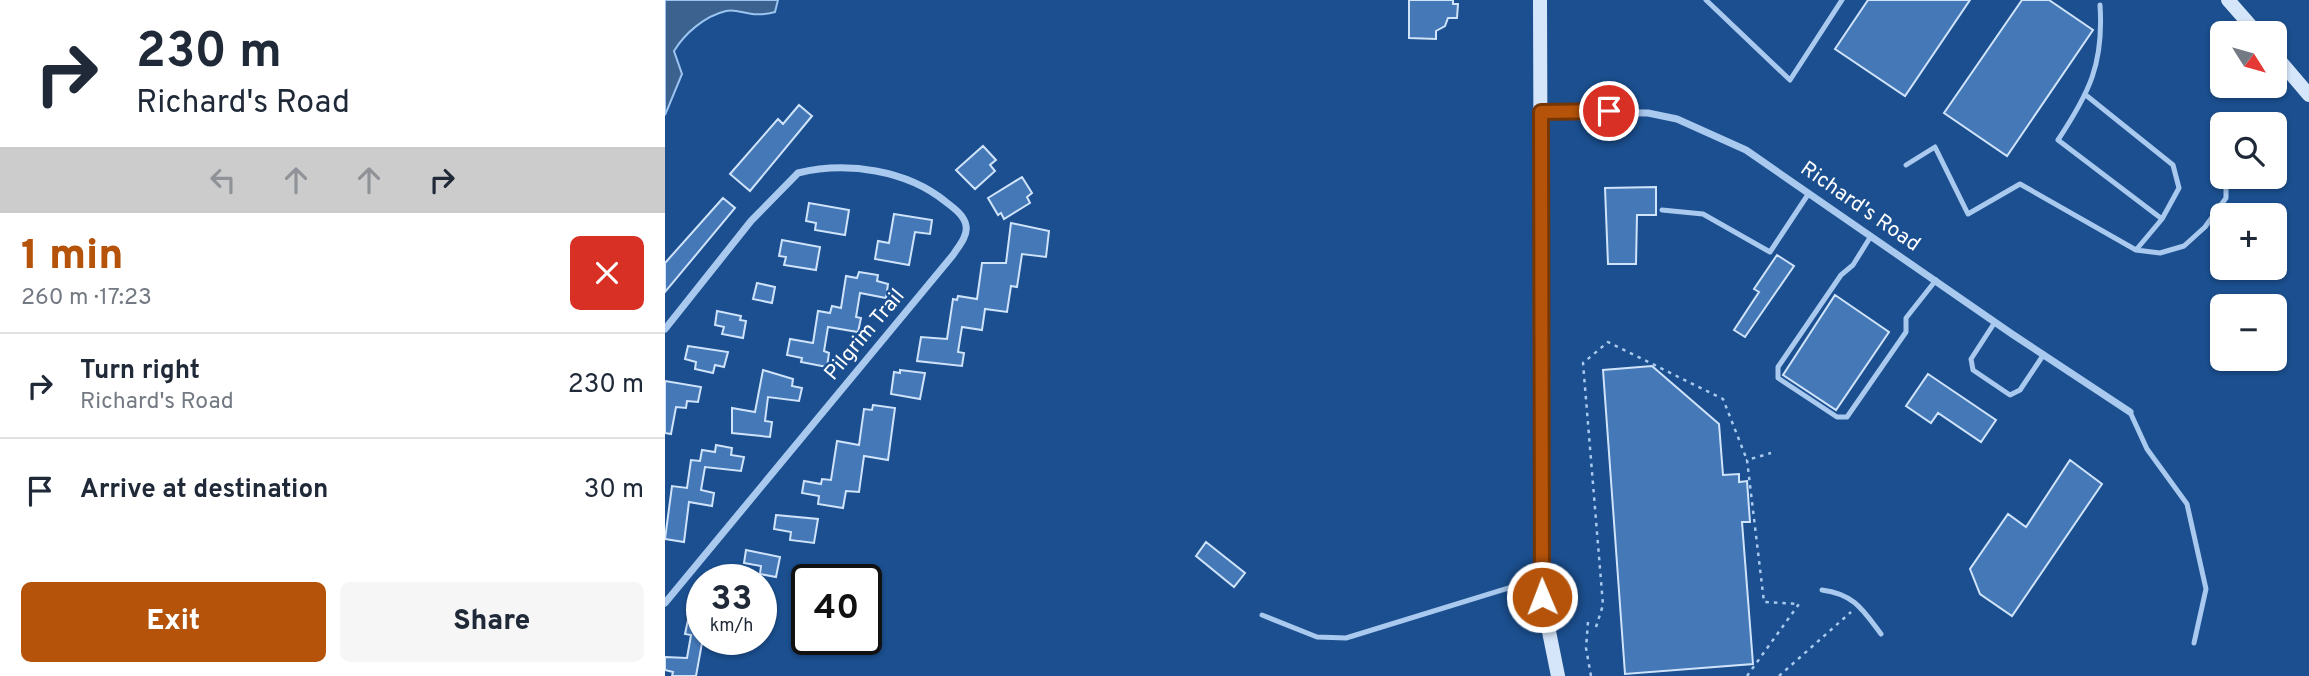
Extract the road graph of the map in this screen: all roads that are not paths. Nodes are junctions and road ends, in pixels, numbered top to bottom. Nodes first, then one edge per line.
1 (1540, 0) edge
2 (1706, 0) edge
3 (1842, 0) edge
4 (2228, 0) edge
5 (2100, 5) dead end
6 (2246, 21) edge
7 (2287, 69) edge
8 (2309, 95) edge
9 (2087, 96) junction
10 (1541, 112) junction
11 (1906, 165) dead end
12 (2226, 189) edge
13 (1808, 193) junction
14 (1662, 210) dead end
15 (2162, 219) junction
16 (1871, 236) junction
17 (2136, 250) junction
18 (1936, 280) junction
19 (1995, 322) junction
20 (665, 328) edge
21 (2044, 354) junction
22 (2130, 411) joint
23 (1541, 578) junction
24 (1822, 590) dead end
25 (665, 603) edge
26 (1262, 615) dead end
27 (1881, 634) dead end
28 (2194, 643) dead end
29 (1557, 676) edge

1 - 10 street
2 - 3 lane
4 - 6 street
5 - 9 lane
7 - 8 street
9 - 15 lane
9 - 15 lane
10 - 13 street, Richard's Road
10 - 23 street
11 - 17 lane
12 - 17 lane
13 - 14 lane
13 - 16 street, Richard's Road
15 - 17 lane
16 - 18 street, Richard's Road
16 - 18 lane
18 - 19 street, Richard's Road
19 - 21 street, Richard's Road
19 - 21 lane
20 - 25 street, Pilgrim Trail
21 - 22 street, Richard's Road
22 - 28 lane
23 - 26 lane
23 - 29 street
24 - 27 lane

